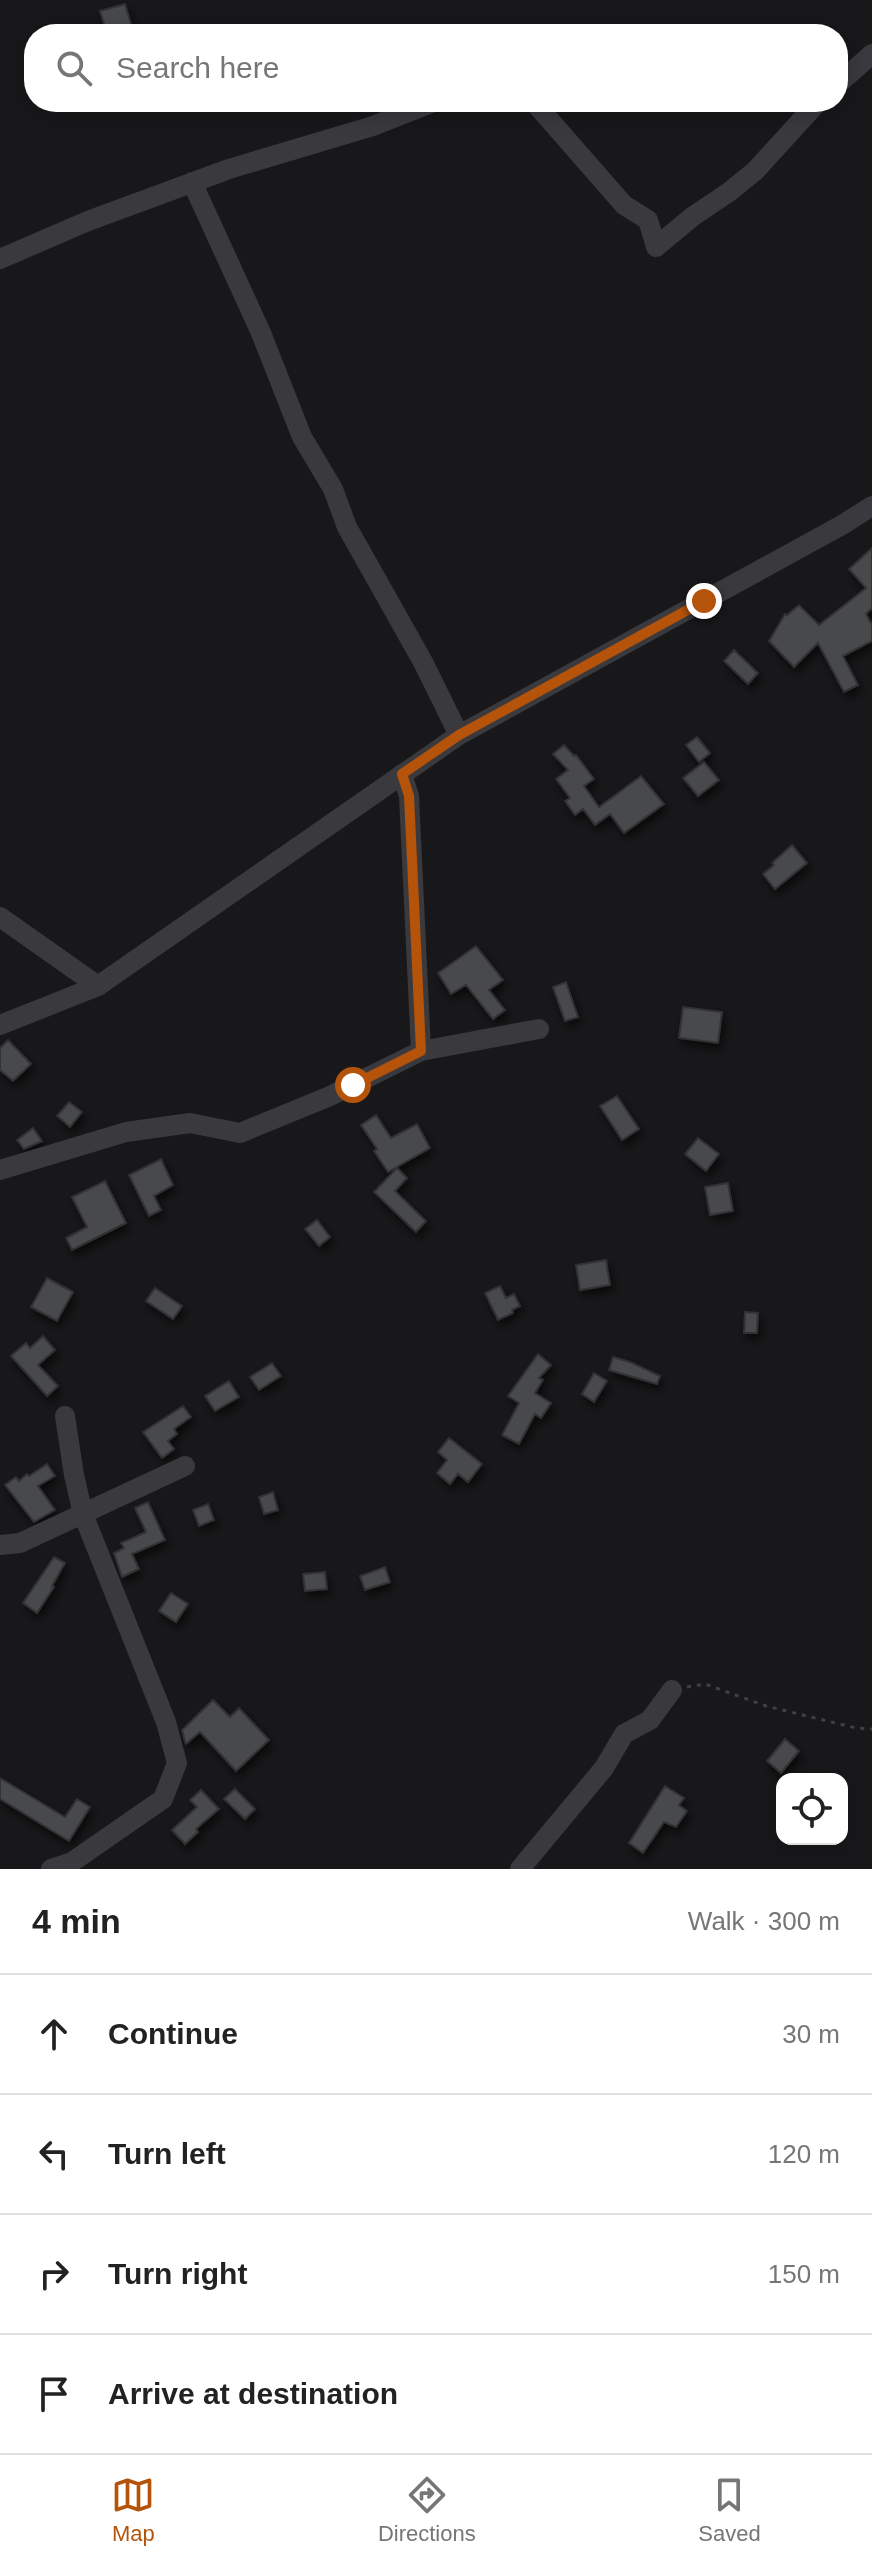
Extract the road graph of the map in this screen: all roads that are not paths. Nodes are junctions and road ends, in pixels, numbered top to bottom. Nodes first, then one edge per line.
1 (872, 54) edge
2 (848, 75) edge
3 (409, 112) edge
4 (543, 112) edge
5 (809, 112) edge
6 (192, 182) junction
7 (0, 259) edge
8 (872, 506) edge
9 (459, 735) junction
10 (402, 774) junction
11 (0, 917) edge
12 (98, 986) junction
13 (0, 1025) edge
14 (539, 1029) dead end
15 (421, 1051) junction
16 (0, 1170) edge
17 (65, 1416) dead end
18 (185, 1466) dead end
19 (83, 1514) junction
20 (0, 1545) edge
21 (672, 1690) road end
22 (51, 1869) edge
23 (520, 1869) edge

1 - 2 street
3 - 6 street
4 - 5 street
6 - 7 street
6 - 9 street
8 - 9 street
9 - 10 street
10 - 12 street
10 - 15 street
11 - 12 street
12 - 13 street
14 - 15 street
15 - 16 street
17 - 19 street
18 - 19 street
19 - 20 street
19 - 22 street
21 - 23 street

